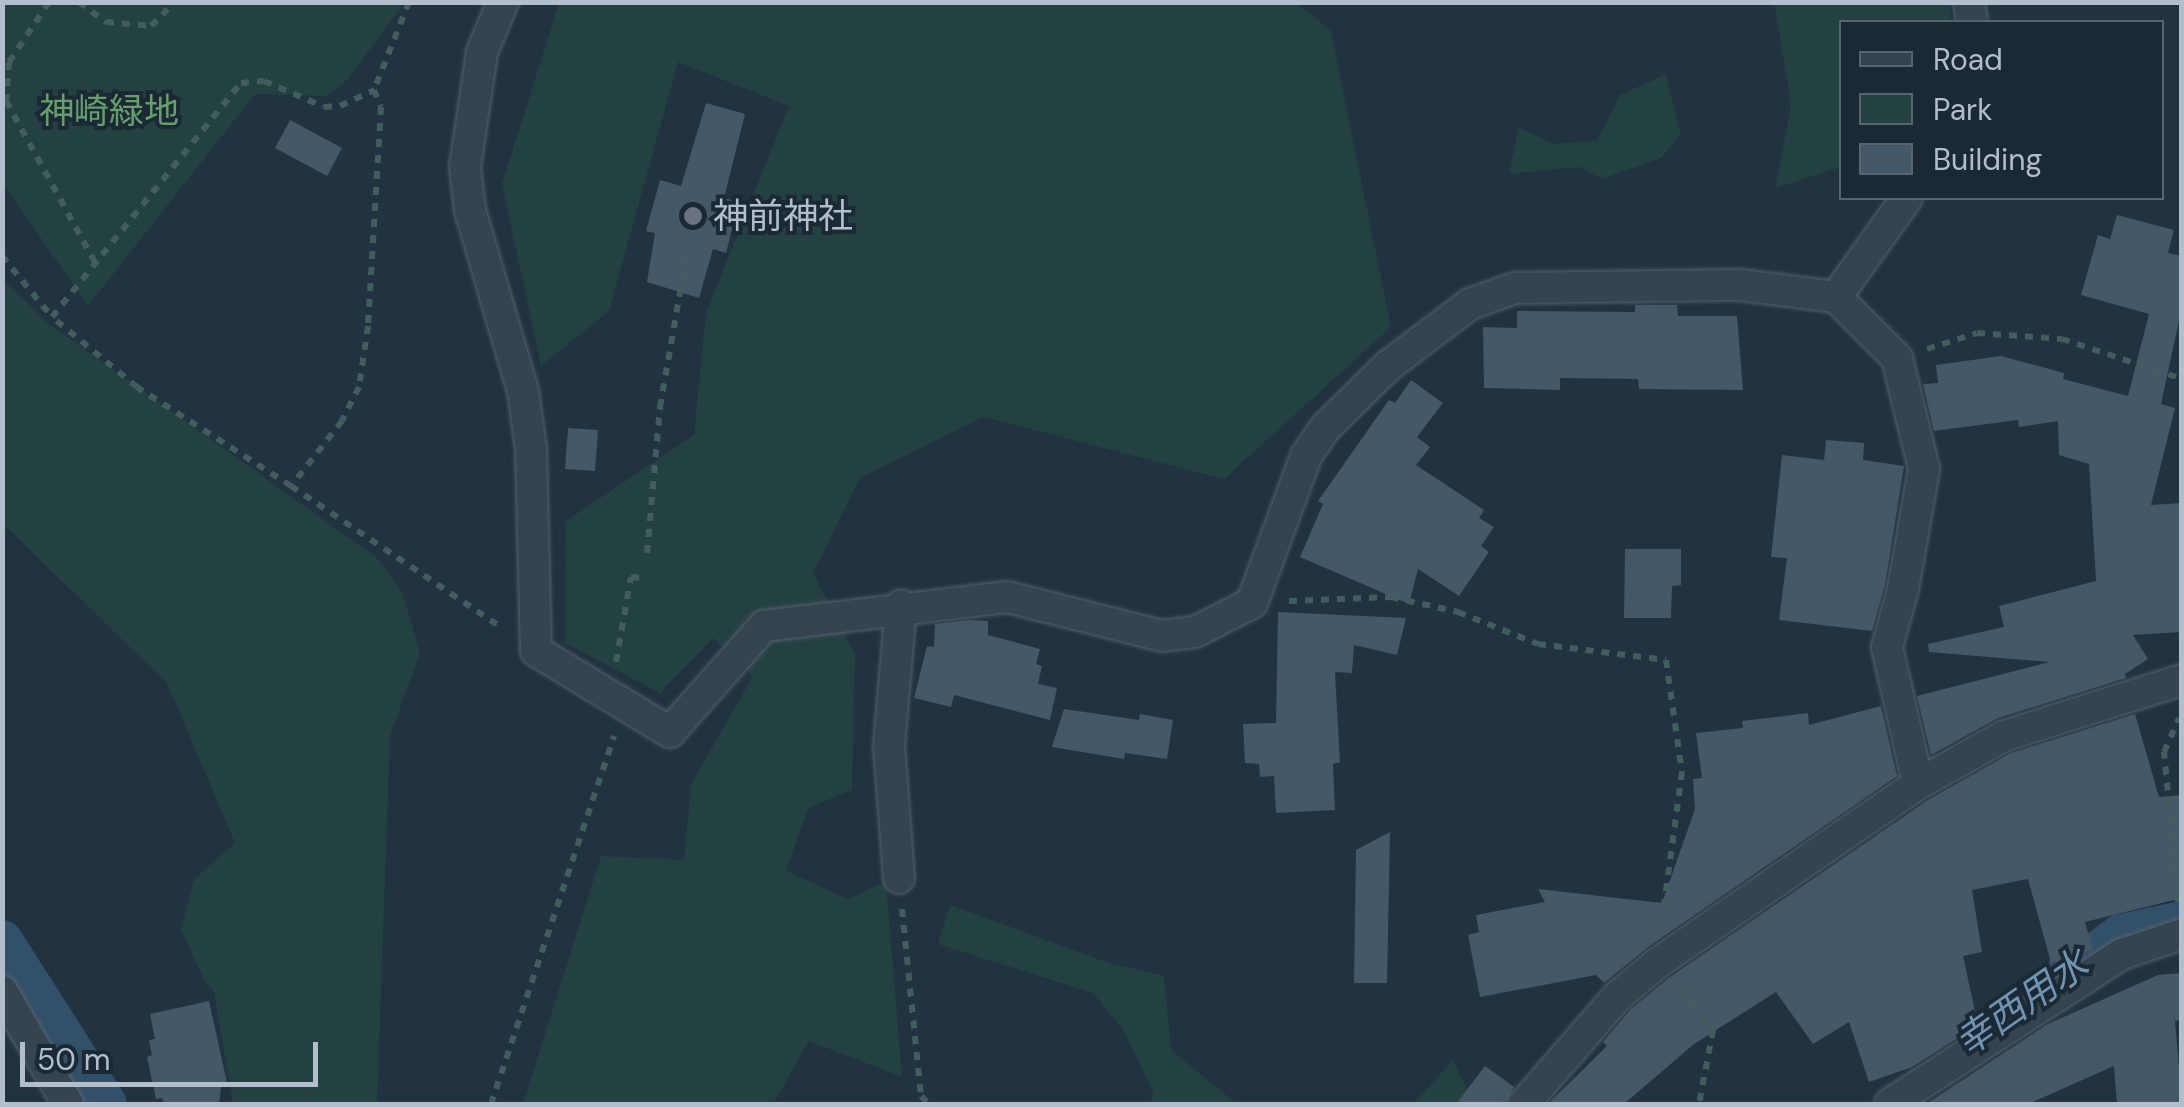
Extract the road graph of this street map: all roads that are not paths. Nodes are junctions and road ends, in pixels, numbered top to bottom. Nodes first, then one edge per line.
1 (503, 2) edge
2 (1906, 200) edge
3 (1836, 297) junction
4 (901, 606) junction
5 (2182, 680) edge
6 (1918, 784) junction
7 (899, 878) road end
8 (2180, 924) edge
9 (2, 991) edge
10 (68, 1104) edge
11 (1524, 1104) edge
12 (1890, 1104) edge

1 - 4 street
2 - 3 street
3 - 4 street
3 - 6 street
4 - 7 street
5 - 6 street
6 - 11 street
8 - 12 street
9 - 10 street

